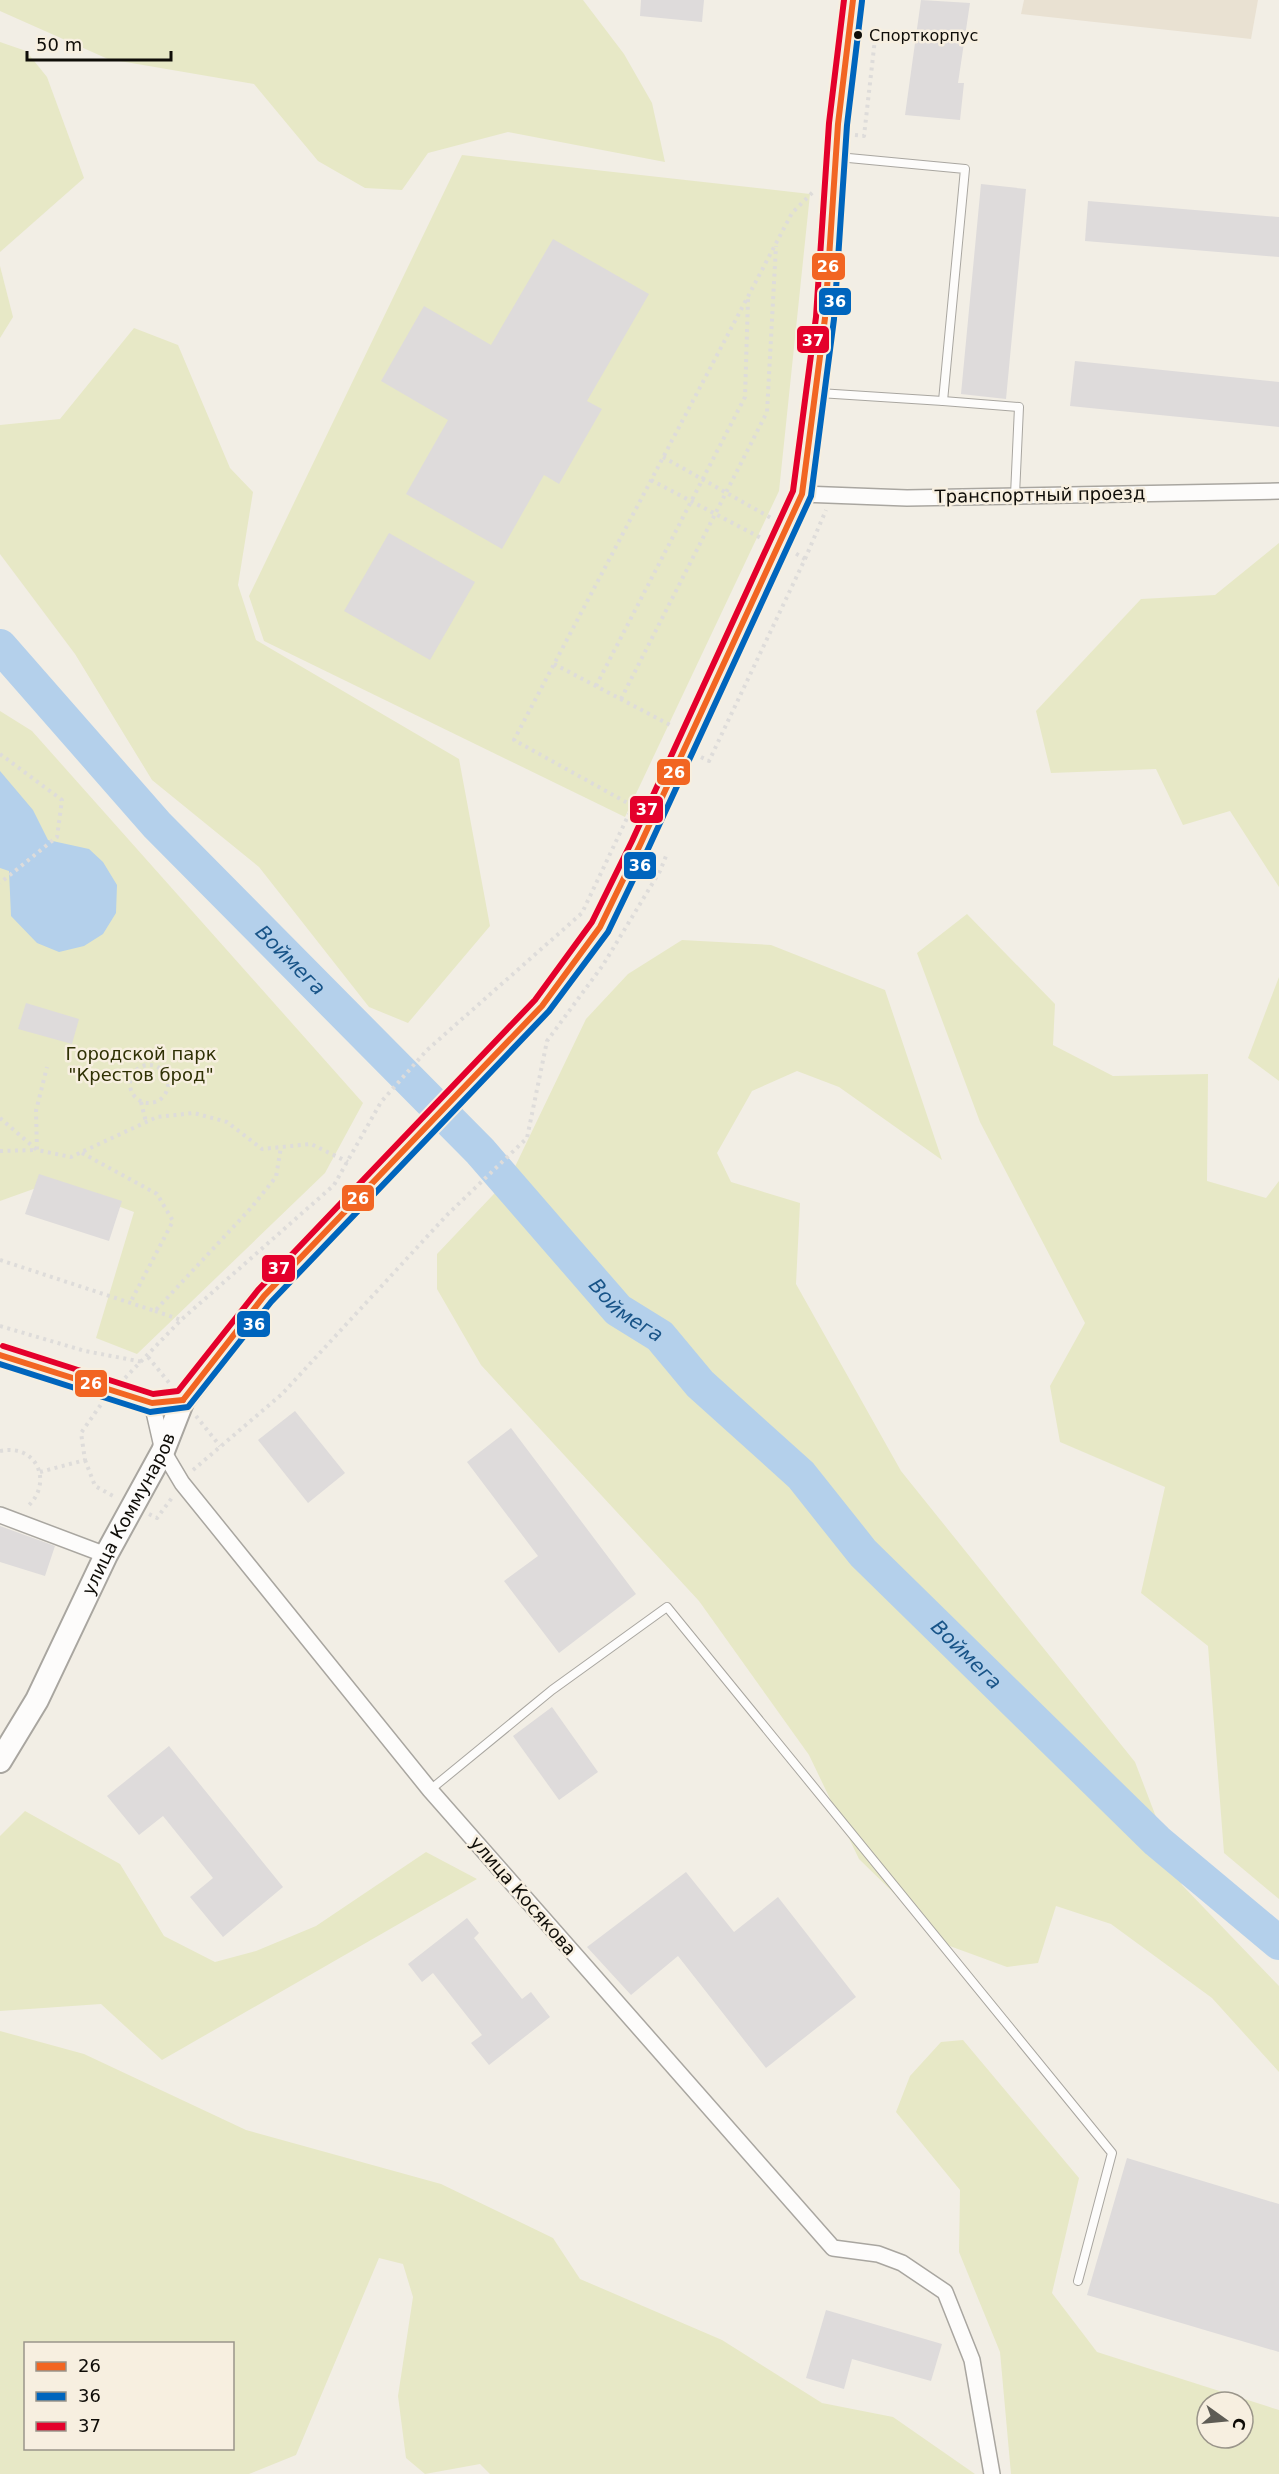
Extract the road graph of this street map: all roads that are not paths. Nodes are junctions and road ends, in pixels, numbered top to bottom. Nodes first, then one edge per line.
1 (853, 0) edge
2 (836, 157) junction
3 (815, 393) junction
4 (943, 401) junction
5 (1279, 491) edge
6 (801, 494) junction
7 (1015, 495) junction
8 (0, 1355) edge
9 (183, 1400) junction
10 (152, 1403) junction
11 (163, 1451) junction
12 (0, 1515) edge
13 (106, 1555) junction
14 (0, 1761) edge
15 (430, 1790) junction
16 (1078, 2281) dead end
17 (992, 2474) edge

1 - 2 street, улица Коммунаров
2 - 3 street, улица Коммунаров
2 - 4 lane
3 - 4 lane
3 - 6 street, улица Коммунаров
4 - 7 lane
5 - 7 street, Транспортный проезд
6 - 7 street, Транспортный проезд
6 - 9 street, улица Коммунаров
8 - 10 street
9 - 10 street
9 - 11 street, улица Коммунаров
10 - 11 street, улица Косякова
11 - 13 street, улица Коммунаров
11 - 15 street, улица Косякова
12 - 13 street
13 - 14 street, улица Коммунаров
15 - 16 lane
15 - 17 street, улица Косякова

